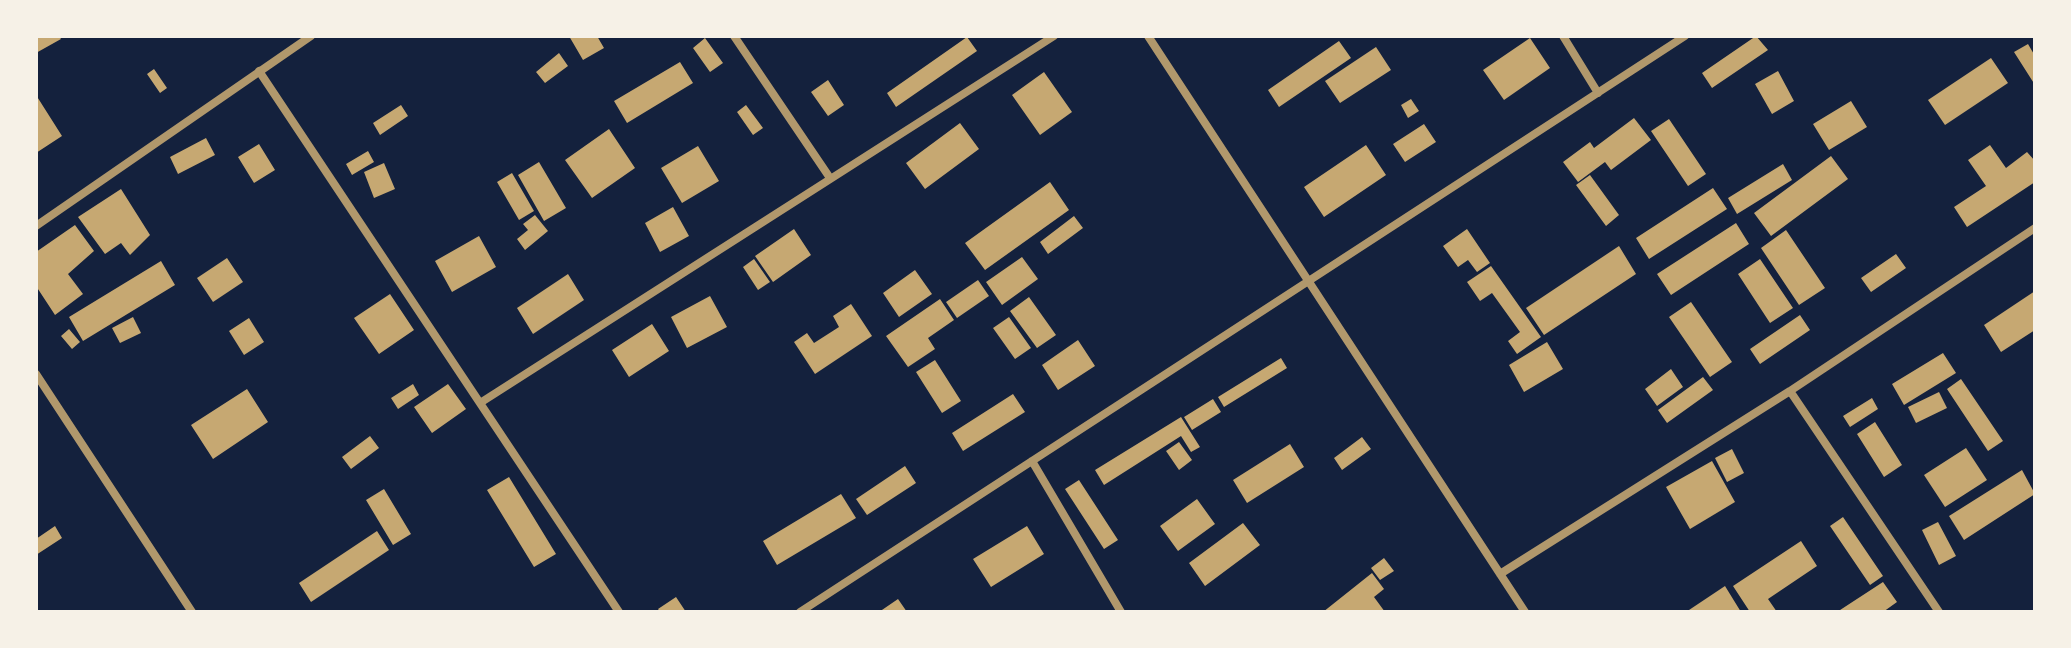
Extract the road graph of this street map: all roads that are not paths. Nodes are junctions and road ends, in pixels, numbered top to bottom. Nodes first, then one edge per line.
1 (311, 36) edge
2 (734, 36) edge
3 (1054, 36) edge
4 (1148, 36) edge
5 (1563, 36) edge
6 (1685, 36) edge
7 (259, 71) junction
8 (1598, 93) junction
9 (830, 178) junction
10 (36, 226) edge
11 (2035, 228) edge
12 (1310, 283) junction
13 (36, 374) edge
14 (1790, 391) junction
15 (480, 403) junction
16 (1032, 461) junction
17 (1500, 574) junction
18 (190, 609) edge
19 (179, 612) edge
20 (619, 612) edge
21 (800, 612) edge
22 (1121, 612) edge
23 (1525, 612) edge
24 (1939, 612) edge

1 - 7 street
2 - 9 street
3 - 9 street
4 - 12 street
5 - 8 street
6 - 8 street
7 - 10 street
7 - 15 street
8 - 12 street
9 - 15 street
11 - 14 street
12 - 16 street
12 - 17 street
13 - 18 street
14 - 17 street
14 - 24 street
15 - 20 street
16 - 21 street
16 - 22 street
17 - 23 street
18 - 19 street

